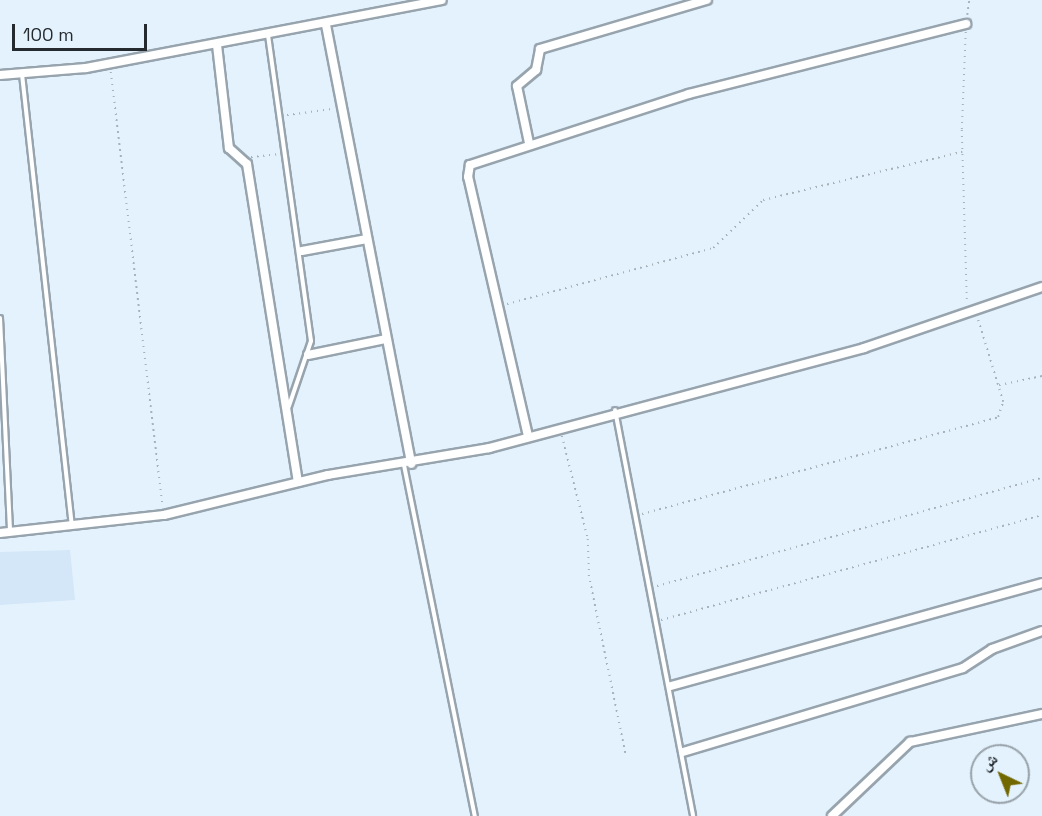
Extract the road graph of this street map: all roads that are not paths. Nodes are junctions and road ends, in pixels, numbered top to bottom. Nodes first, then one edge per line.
1 (442, 0) edge
2 (707, 0) edge
3 (966, 24) road end
4 (326, 25) junction
5 (268, 35) junction
6 (217, 45) junction
7 (22, 73) junction
8 (0, 75) edge
9 (529, 143) junction
10 (367, 239) junction
11 (302, 251) junction
12 (1042, 287) edge
13 (0, 318) edge
14 (386, 339) junction
15 (308, 355) junction
16 (615, 410) junction
17 (286, 416) junction
18 (528, 436) junction
19 (407, 464) junction
20 (298, 482) junction
21 (73, 526) junction
22 (10, 532) junction
23 (0, 533) edge
24 (1042, 583) edge
25 (1042, 631) edge
26 (671, 686) junction
27 (1042, 714) edge
28 (683, 752) junction
29 (476, 816) edge
30 (693, 816) edge
31 (832, 816) edge

1 - 4 street
2 - 9 street
3 - 9 street
4 - 5 street
4 - 10 street
5 - 6 street
5 - 11 lane
6 - 7 street
6 - 17 street
7 - 8 street
7 - 21 lane
9 - 18 street
10 - 11 street
10 - 14 street
11 - 15 lane
12 - 16 street
13 - 22 lane
14 - 15 street
14 - 19 street
15 - 17 lane
16 - 18 street
16 - 26 lane
17 - 20 street
18 - 19 street
19 - 20 street
19 - 29 lane
20 - 21 street
21 - 22 street
22 - 23 street
24 - 26 street
25 - 28 street
26 - 28 lane
27 - 31 street
28 - 30 lane

